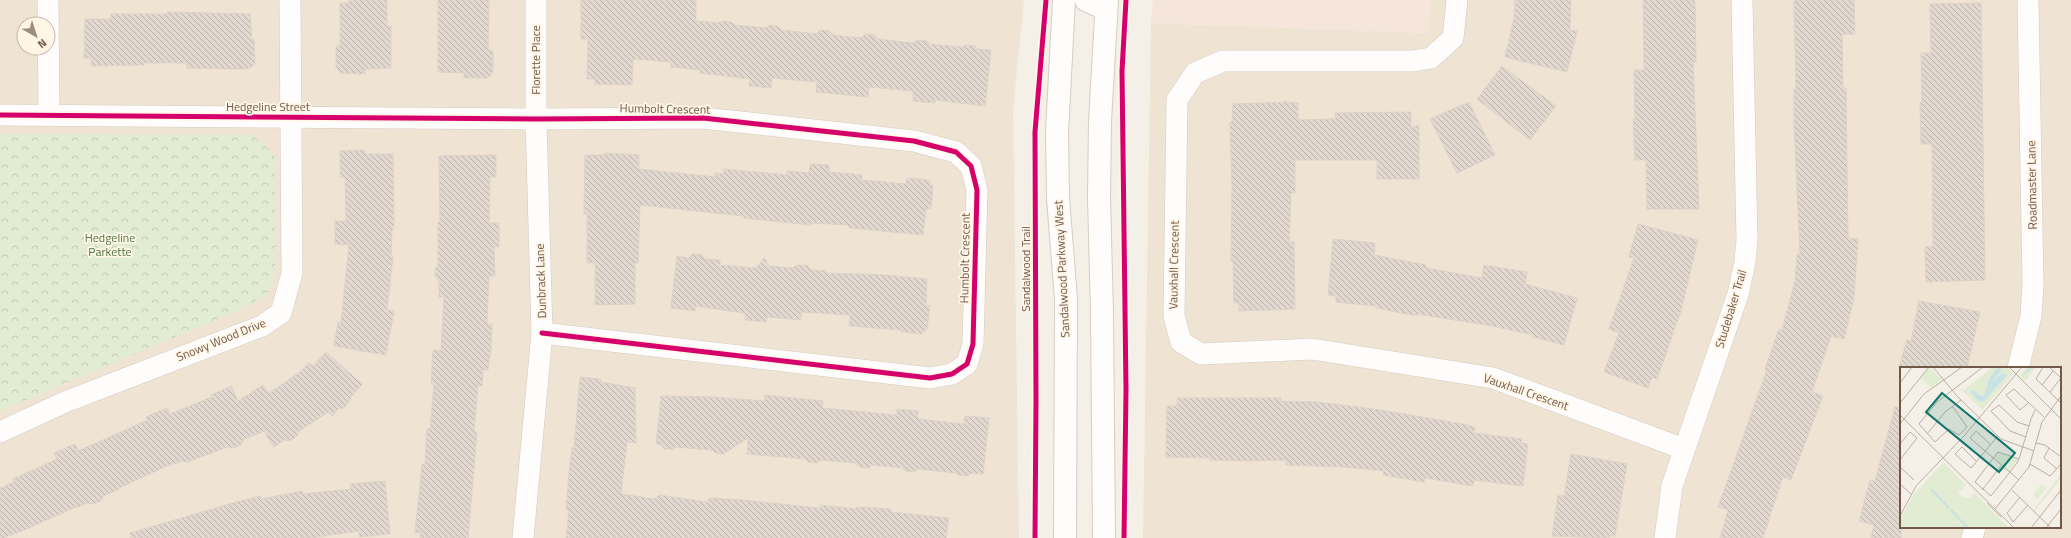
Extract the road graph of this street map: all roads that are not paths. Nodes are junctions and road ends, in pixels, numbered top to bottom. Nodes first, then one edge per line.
1 (48, 0) edge
2 (290, 0) edge
3 (536, 0) edge
4 (1064, 0) edge
5 (1086, 0) edge
6 (1457, 0) edge
7 (1742, 0) edge
8 (2028, 0) edge
9 (1107, 3) edge
10 (0, 115) edge
11 (49, 115) junction
12 (290, 117) junction
13 (536, 119) junction
14 (542, 333) junction
15 (2018, 367) edge
16 (0, 432) edge
17 (1684, 449) junction
18 (1975, 528) edge
19 (523, 538) edge
20 (1065, 538) edge
21 (1104, 538) edge
22 (1665, 538) edge
23 (1972, 538) edge

1 - 11 street
2 - 12 street, Snowy Wood Drive
3 - 13 street, Florette Place
4 - 20 main road, Sandalwood Parkway West
5 - 9 main road
6 - 17 street, Vauxhall Crescent
7 - 17 street, Studebaker Trail
8 - 15 street, Roadmaster Lane
9 - 21 main road
10 - 11 street, Hedgeline Street
11 - 12 street, Hedgeline Street
12 - 13 street, Hedgeline Street
12 - 16 street, Snowy Wood Drive
13 - 14 street, Dunbrack Lane
13 - 14 street, Humbolt Crescent
14 - 19 street, Dunbrack Lane
17 - 22 street, Studebaker Trail
18 - 23 street

